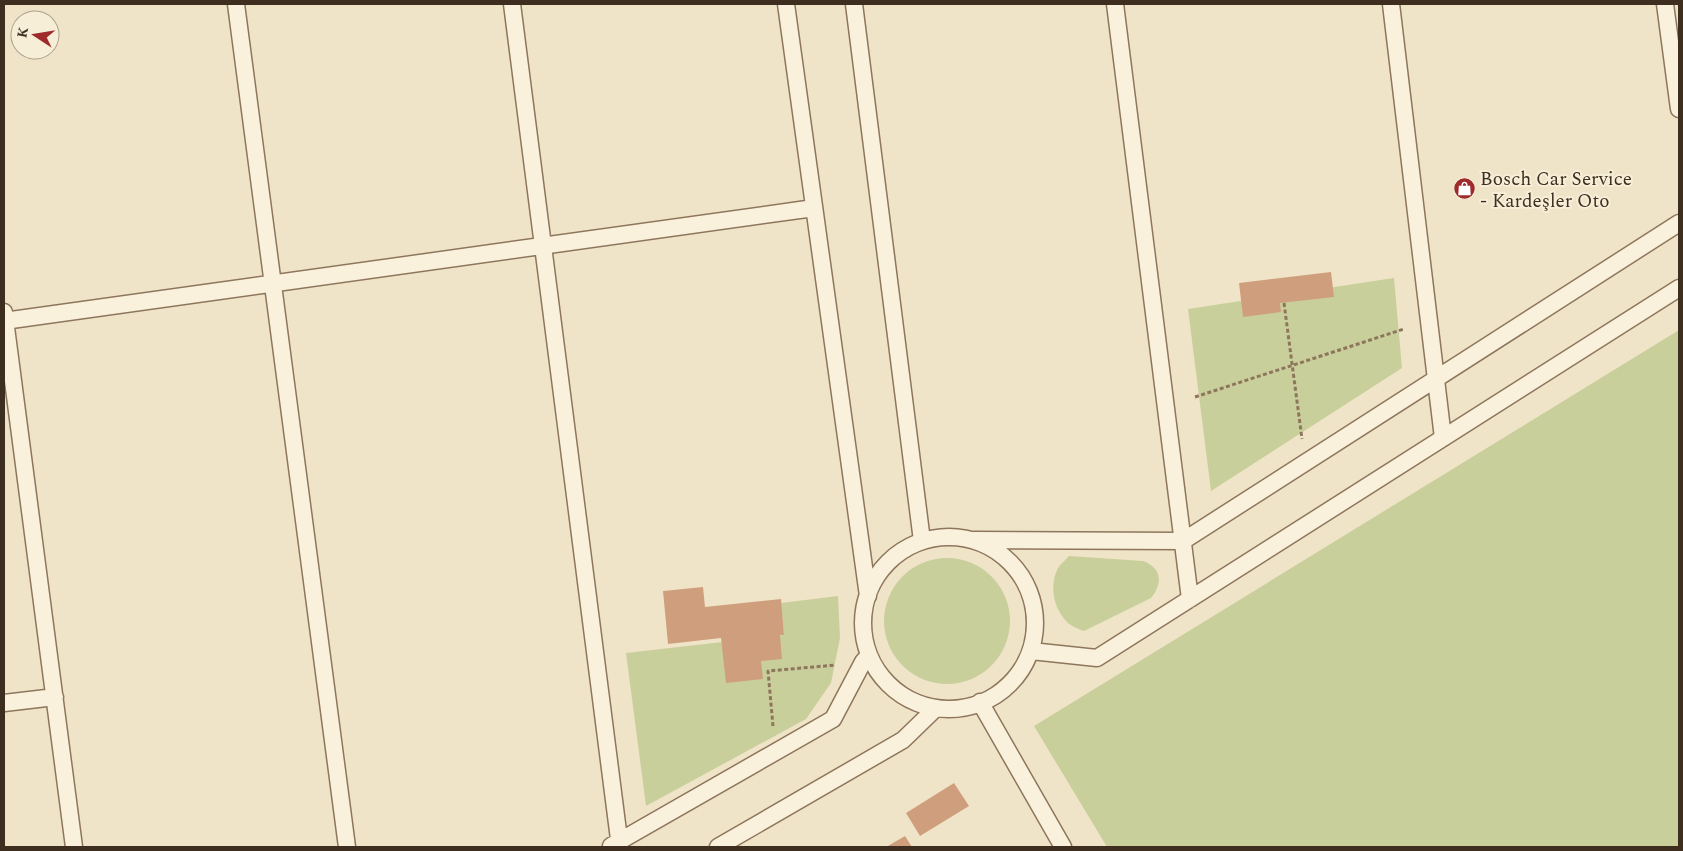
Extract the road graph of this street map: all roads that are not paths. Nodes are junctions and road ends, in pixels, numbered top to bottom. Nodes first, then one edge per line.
1 (236, 4) edge
2 (512, 4) edge
3 (786, 4) edge
4 (854, 4) edge
5 (1115, 4) edge
6 (1391, 4) edge
7 (1665, 4) edge
8 (1679, 109) edge
9 (814, 208) junction
10 (1679, 223) edge
11 (543, 246) junction
12 (272, 283) junction
13 (1679, 288) edge
14 (4, 318) edge
15 (1436, 379) junction
16 (1443, 438) junction
17 (975, 540) junction
18 (922, 541) junction
19 (1183, 541) junction
20 (868, 596) junction
21 (1190, 599) junction
22 (1030, 651) junction
23 (866, 658) junction
24 (54, 697) junction
25 (980, 702) junction
26 (4, 703) edge
27 (936, 708) junction
28 (616, 845) edge
29 (74, 847) edge
30 (347, 847) edge
31 (718, 847) edge
32 (1063, 847) edge

1 - 12 lane
2 - 11 lane
3 - 9 lane
4 - 18 lane
5 - 19 lane
6 - 15 lane
7 - 8 lane
9 - 11 lane
9 - 20 lane
10 - 15 lane
11 - 12 lane
11 - 28 lane
12 - 14 lane
12 - 30 lane
13 - 16 lane
14 - 24 lane
15 - 16 lane
15 - 19 lane
16 - 21 lane
17 - 18 lane
17 - 19 lane
17 - 22 lane
18 - 20 lane
19 - 21 lane
20 - 23 lane
21 - 22 lane
22 - 25 lane
23 - 27 lane
23 - 28 lane
24 - 26 lane
24 - 29 lane
25 - 27 lane
25 - 32 lane
27 - 31 lane

